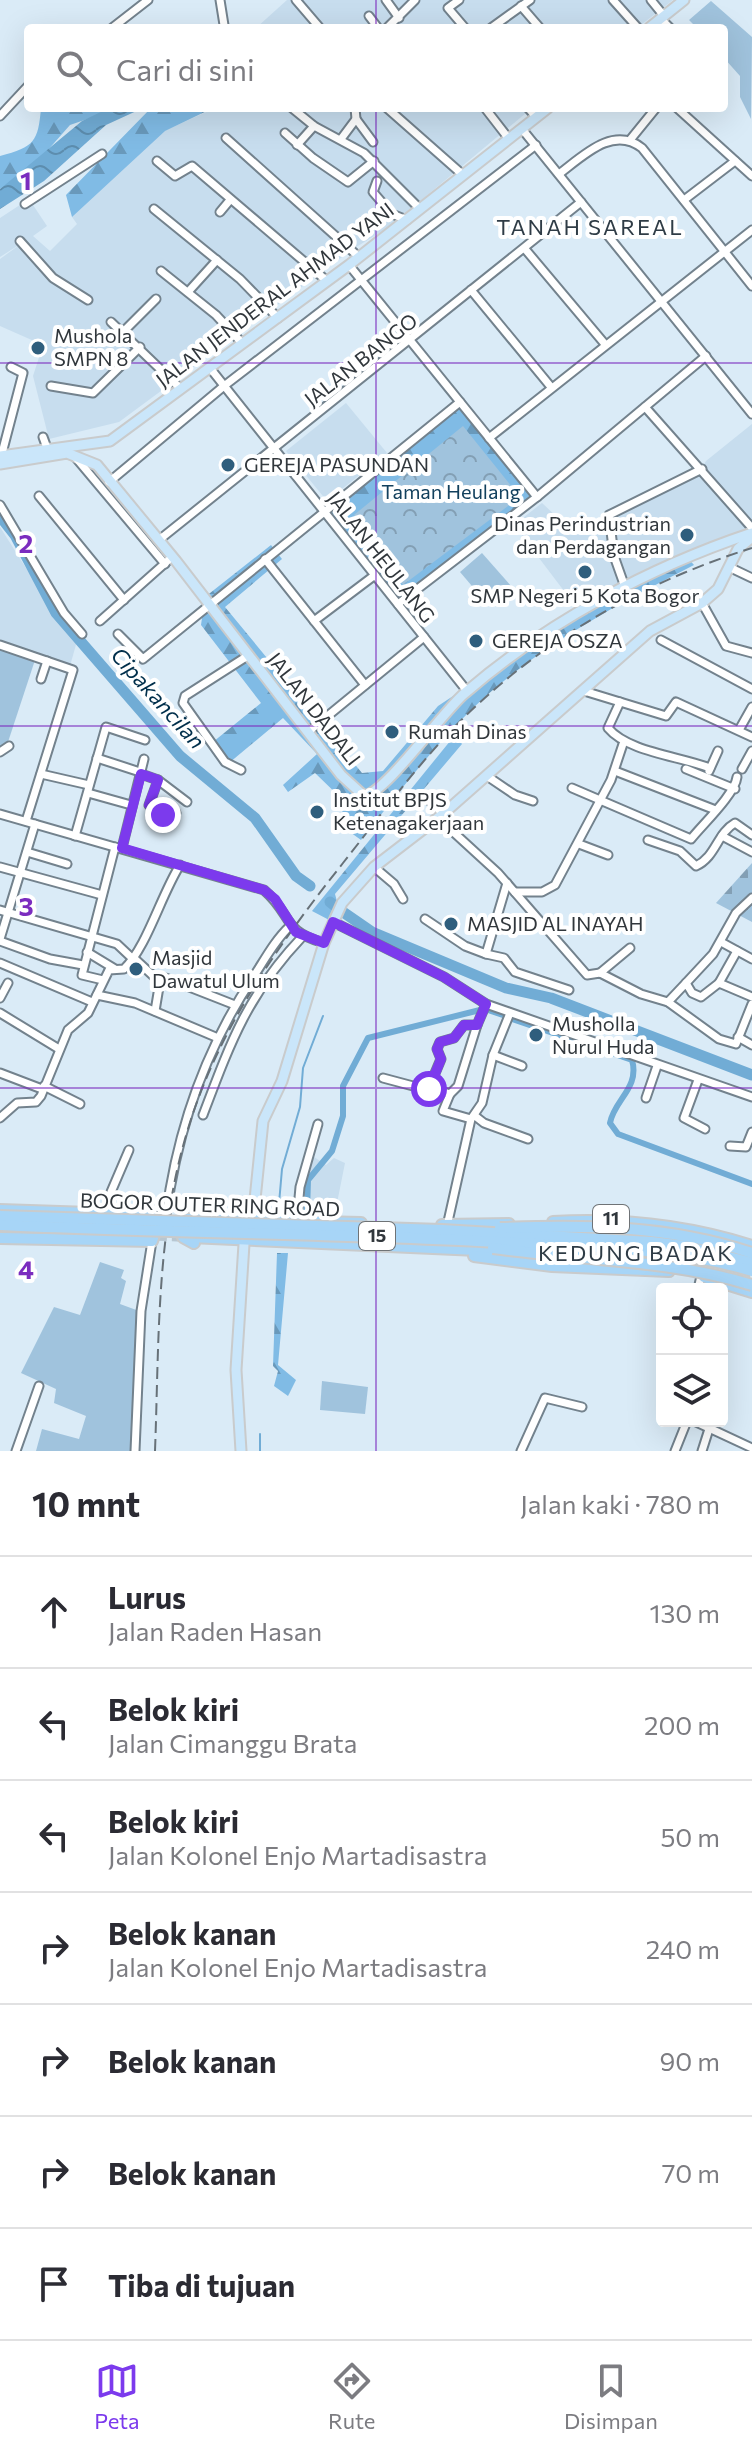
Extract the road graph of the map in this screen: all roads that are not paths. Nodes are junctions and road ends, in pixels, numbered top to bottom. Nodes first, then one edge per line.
1 (148, 0) edge
2 (220, 0) edge
3 (296, 0) edge
4 (386, 0) edge
5 (415, 0) edge
6 (459, 0) edge
7 (530, 0) edge
8 (613, 0) edge
9 (651, 0) edge
10 (684, 0) edge
11 (521, 6) junction
12 (369, 16) dead end
13 (662, 17) junction
14 (399, 18) junction
15 (117, 24) edge
16 (224, 24) edge
17 (316, 24) edge
18 (375, 24) edge
19 (392, 24) edge
20 (462, 24) edge
21 (496, 24) edge
22 (537, 24) edge
23 (634, 24) edge
24 (654, 24) edge
25 (667, 24) edge
26 (24, 90) edge
27 (297, 112) edge
28 (355, 112) edge
29 (392, 112) edge
30 (488, 112) edge
31 (532, 112) edge
32 (543, 112) edge
33 (653, 112) edge
34 (681, 112) edge
35 (0, 116) edge
36 (536, 117) junction
37 (356, 119) junction
38 (314, 126) junction
39 (522, 129) junction
40 (285, 133) dead end
41 (226, 138) dead end
42 (341, 139) junction
43 (509, 139) junction
44 (630, 140) junction
45 (373, 142) dead end
46 (297, 145) junction
47 (536, 145) junction
48 (102, 154) dead end
49 (157, 161) dead end
50 (374, 161) junction
51 (735, 161) junction
52 (559, 174) junction
53 (463, 175) junction
54 (752, 176) edge
55 (377, 181) dead end
56 (230, 200) junction
57 (684, 200) junction
58 (581, 202) junction
59 (25, 204) dead end
60 (154, 209) dead end
61 (420, 209) junction
62 (220, 212) dead end
63 (407, 220) junction
64 (752, 230) edge
65 (20, 241) dead end
66 (525, 249) junction
67 (725, 252) junction
68 (359, 257) junction
69 (217, 260) junction
70 (349, 265) junction
71 (161, 271) dead end
72 (361, 280) junction
73 (327, 281) junction
74 (752, 286) edge
75 (471, 290) junction
76 (188, 292) junction
77 (156, 299) dead end
78 (660, 299) junction
79 (88, 300) dead end
80 (278, 318) junction
81 (111, 322) dead end
82 (123, 332) junction
83 (410, 339) junction
84 (242, 343) junction
85 (604, 343) junction
86 (140, 347) junction
87 (706, 356) junction
88 (11, 367) dead end
89 (210, 368) junction
90 (51, 386) dead end
91 (224, 386) junction
92 (551, 387) junction
93 (181, 389) junction
94 (460, 402) junction
95 (645, 407) junction
96 (751, 409) edge
97 (43, 437) dead end
98 (489, 438) junction
99 (110, 441) junction
100 (47, 448) junction
101 (276, 449) junction
102 (69, 453) junction
103 (1, 459) edge
104 (97, 465) junction
105 (702, 469) junction
106 (104, 480) junction
107 (39, 496) dead end
108 (537, 497) junction
109 (0, 505) edge
110 (325, 511) junction
111 (136, 522) junction
112 (752, 533) edge
113 (159, 540) junction
114 (727, 541) junction
115 (738, 549) junction
116 (265, 559) junction
117 (168, 561) junction
118 (731, 568) junction
119 (375, 575) junction
120 (752, 578) edge
121 (624, 584) junction
122 (124, 600) junction
123 (209, 603) junction
124 (702, 603) junction
125 (398, 604) junction
126 (100, 621) dead end
127 (314, 621) junction
128 (650, 631) junction
129 (82, 634) dead end
130 (118, 634) dead end
131 (424, 637) junction
132 (0, 645) edge
133 (752, 653) edge
134 (249, 655) junction
135 (47, 661) junction
136 (41, 679) dead end
137 (365, 685) junction
138 (752, 689) edge
139 (467, 691) junction
140 (584, 691) junction
141 (620, 702) junction
142 (752, 707) edge
143 (739, 730) junction
144 (308, 732) junction
145 (752, 737) edge
146 (145, 740) dead end
147 (623, 744) junction
148 (9, 746) dead end
149 (718, 751) dead end
150 (752, 751) edge
151 (0, 752) edge
152 (97, 758) junction
153 (144, 759) dead end
154 (710, 768) junction
155 (686, 769) dead end
156 (742, 769) dead end
157 (241, 770) dead end
158 (615, 771) junction
159 (140, 773) junction
160 (41, 774) junction
161 (487, 776) junction
162 (707, 777) junction
163 (737, 777) dead end
164 (158, 780) junction
165 (572, 788) dead end
166 (89, 789) junction
167 (735, 789) junction
168 (424, 795) dead end
169 (533, 801) dead end
170 (187, 802) dead end
171 (599, 802) junction
172 (131, 805) junction
173 (713, 809) junction
174 (176, 813) dead end
175 (0, 814) edge
176 (440, 816) junction
177 (30, 822) junction
178 (752, 835) edge
179 (75, 836) junction
180 (722, 836) junction
181 (648, 840) dead end
182 (579, 844) junction
183 (118, 847) junction
184 (27, 852) junction
185 (752, 852) edge
186 (608, 855) dead end
187 (67, 864) dead end
188 (180, 865) junction
189 (0, 867) edge
190 (374, 867) junction
191 (20, 873) junction
192 (507, 883) junction
193 (515, 892) junction
194 (102, 895) junction
195 (752, 898) edge
196 (403, 899) dead end
197 (0, 910) edge
198 (9, 913) junction
199 (425, 919) dead end
200 (333, 922) junction
201 (290, 926) junction
202 (90, 936) junction
203 (302, 937) junction
204 (0, 940) edge
205 (721, 942) junction
206 (324, 943) junction
207 (630, 948) dead end
208 (737, 951) junction
209 (87, 952) junction
210 (486, 954) junction
211 (135, 959) junction
212 (752, 959) edge
213 (0, 963) edge
214 (83, 965) junction
215 (115, 969) junction
216 (600, 973) junction
217 (103, 980) junction
218 (8, 983) dead end
219 (686, 983) junction
220 (719, 983) junction
221 (162, 984) junction
222 (569, 990) dead end
223 (752, 997) edge
224 (0, 998) edge
225 (94, 998) junction
226 (668, 1002) junction
227 (486, 1004) junction
228 (752, 1004) edge
229 (235, 1005) junction
230 (155, 1011) junction
231 (0, 1013) edge
232 (509, 1018) junction
233 (477, 1025) junction
234 (738, 1037) junction
235 (218, 1038) junction
236 (752, 1045) edge
237 (59, 1049) junction
238 (493, 1055) junction
239 (522, 1066) dead end
240 (657, 1066) junction
241 (0, 1073) edge
242 (383, 1078) dead end
243 (698, 1080) junction
244 (43, 1087) junction
245 (441, 1091) dead end
246 (450, 1094) junction
247 (752, 1097) edge
248 (646, 1098) dead end
249 (80, 1104) dead end
250 (203, 1115) dead end
251 (473, 1117) junction
252 (0, 1118) edge
253 (318, 1124) dead end
254 (705, 1129) dead end
255 (752, 1132) edge
256 (528, 1139) dead end
257 (730, 1146) dead end
258 (129, 1150) dead end
259 (0, 1214) edge
260 (107, 1214) junction
261 (148, 1218) junction
262 (255, 1221) junction
263 (192, 1222) tunnel mouth
264 (292, 1222) junction
265 (0, 1225) edge
266 (466, 1225) junction
267 (444, 1228) junction
268 (0, 1231) edge
269 (497, 1232) junction
270 (190, 1237) tunnel mouth
271 (0, 1238) edge
272 (147, 1238) junction
273 (250, 1242) junction
274 (424, 1243) junction
275 (752, 1246) edge
276 (496, 1251) junction
277 (752, 1253) edge
278 (752, 1262) edge
279 (752, 1271) edge
280 (701, 1276) junction
281 (699, 1283) edge
282 (752, 1283) edge
283 (752, 1292) edge
284 (39, 1386) dead end
285 (582, 1407) dead end
286 (685, 1427) edge
287 (705, 1427) edge
288 (709, 1429) junction
289 (733, 1439) junction
290 (752, 1448) edge
291 (16, 1451) edge
292 (135, 1451) edge
293 (241, 1451) edge
294 (521, 1451) edge
295 (675, 1451) edge
296 (702, 1451) edge
297 (728, 1451) edge

1 - 15 street
2 - 16 street
3 - 17 street
4 - 14 street
5 - 14 street
6 - 20 street
7 - 11 street
8 - 23 street
9 - 13 street
10 - 13 main road
11 - 21 street
11 - 22 street
12 - 18 street
13 - 24 main road
13 - 25 street
14 - 19 street
26 - 35 street
27 - 38 street
28 - 37 street
29 - 53 street
30 - 43 street
31 - 36 street
32 - 36 main road, JALAN JENDERAL AHMAD YANI
33 - 44 street
34 - 51 street
36 - 39 main road, JALAN JENDERAL AHMAD YANI
37 - 42 street
37 - 45 street
38 - 42 street
38 - 46 street
39 - 43 main road, JALAN JENDERAL AHMAD YANI
39 - 47 street
40 - 46 street
41 - 68 street
42 - 50 street
43 - 53 main road, JALAN JENDERAL AHMAD YANI
44 - 52 street
44 - 57 street
46 - 50 street
47 - 52 street
47 - 72 street
48 - 59 street
49 - 56 street
50 - 61 street
51 - 54 street
51 - 57 street
52 - 58 street
53 - 61 main road, JALAN JENDERAL AHMAD YANI
55 - 63 street
56 - 62 street
56 - 73 street
57 - 67 street
58 - 66 street, JALAN BANGO
58 - 78 street
60 - 69 street
61 - 63 main road, JALAN JENDERAL AHMAD YANI
63 - 68 main road, JALAN JENDERAL AHMAD YANI
64 - 67 street
65 - 79 street
66 - 75 street, JALAN BANGO
66 - 85 street
67 - 74 street
67 - 78 street
68 - 70 main road, JALAN JENDERAL AHMAD YANI
69 - 76 street
69 - 80 street
70 - 72 street
70 - 73 main road, JALAN JENDERAL AHMAD YANI
71 - 76 street
72 - 83 street
72 - 91 street
73 - 80 main road, JALAN JENDERAL AHMAD YANI
75 - 83 street, JALAN BANGO
75 - 92 street
76 - 84 street
77 - 82 street
78 - 85 street
78 - 87 street
80 - 84 main road, JALAN JENDERAL AHMAD YANI
81 - 82 street
82 - 86 street
83 - 94 street
83 - 101 street, JALAN BANGO
84 - 89 main road, JALAN JENDERAL AHMAD YANI
85 - 92 street
86 - 90 street
86 - 93 street
87 - 95 street
87 - 96 street
88 - 103 street
89 - 91 street, JALAN HEULANG
89 - 93 main road, JALAN JENDERAL AHMAD YANI
91 - 101 street, JALAN HEULANG
91 - 106 street
92 - 98 street
93 - 99 main road, JALAN JENDERAL AHMAD YANI
94 - 98 street
94 - 110 street
95 - 105 street
95 - 108 street
97 - 100 street
98 - 108 street
99 - 100 main road, JALAN JENDERAL AHMAD YANI
99 - 104 main road
100 - 103 main road, JALAN JENDERAL AHMAD YANI
101 - 110 street, JALAN HEULANG
101 - 113 street, JALAN BANGO
102 - 103 main road
102 - 104 main road
102 - 106 street
104 - 106 main road, JALAN DADALI
105 - 112 street
105 - 121 street
106 - 111 main road, JALAN DADALI
107 - 122 street
108 - 125 street
109 - 129 street
110 - 116 street
110 - 119 street, JALAN HEULANG
111 - 113 main road, JALAN DADALI
111 - 117 street
112 - 114 main road, JALAN DADALI
112 - 115 main road
113 - 117 main road, JALAN DADALI
114 - 115 main road
114 - 121 main road, JALAN DADALI
115 - 118 main road
116 - 123 street
116 - 127 street
117 - 122 street
117 - 123 main road, JALAN DADALI
118 - 120 street
118 - 124 main road
119 - 125 street, JALAN HEULANG
119 - 127 street
121 - 139 main road, JALAN DADALI
122 - 126 street
123 - 130 street
123 - 134 main road, JALAN DADALI
124 - 128 main road
124 - 133 street
125 - 131 street, JALAN HEULANG
127 - 137 street
128 - 138 street
128 - 140 main road
131 - 137 street
131 - 139 street, JALAN HEULANG
132 - 135 street
134 - 144 main road, JALAN DADALI
134 - 157 street
135 - 136 street
135 - 160 street
137 - 144 street
139 - 144 main road, JALAN DADALI
140 - 141 street
140 - 161 main road
141 - 143 street
141 - 147 street
142 - 143 street
143 - 145 street
146 - 152 street
147 - 154 street
147 - 158 street
148 - 151 street
149 - 154 street
150 - 156 street
152 - 159 street
152 - 166 street
153 - 159 street
154 - 162 street
155 - 162 street
158 - 171 street
158 - 173 street
159 - 164 street
159 - 172 street
160 - 166 street
160 - 177 street
161 - 169 street
161 - 176 main road
162 - 167 street
163 - 167 street
164 - 170 street
164 - 174 street
165 - 171 street
166 - 172 street
166 - 179 street
167 - 173 street
168 - 176 street
171 - 173 street
171 - 182 street
172 - 183 street
175 - 177 street
176 - 190 main road
176 - 192 street
177 - 179 street
177 - 184 street
178 - 180 street
179 - 183 street
180 - 181 street
180 - 185 street
182 - 186 street
182 - 193 street
183 - 188 street
183 - 194 street
184 - 187 street
184 - 191 street
188 - 201 street
188 - 211 street
189 - 191 street
190 - 196 street
190 - 200 main road
191 - 194 street
191 - 198 street
192 - 193 street
192 - 210 street
193 - 216 street
194 - 202 street
195 - 205 street
197 - 198 street
198 - 202 street
198 - 204 street
199 - 210 street
200 - 206 main road
200 - 227 street
201 - 203 street
201 - 229 street
202 - 209 street
202 - 211 street
203 - 206 street
203 - 250 street
204 - 214 street
205 - 208 street
205 - 219 street
206 - 262 main road
207 - 216 street
208 - 212 street
208 - 220 street
209 - 214 street
209 - 215 street
210 - 222 street
211 - 215 street
211 - 221 street
213 - 225 street
214 - 217 street
215 - 217 street
216 - 226 street
217 - 225 street
218 - 224 street
219 - 220 street
219 - 226 street
220 - 223 street
221 - 229 street
221 - 230 street
225 - 230 street
225 - 237 street
226 - 234 street
227 - 232 street
227 - 233 street
228 - 234 street
229 - 235 street
230 - 235 street
231 - 237 street
232 - 238 street
232 - 240 street
233 - 242 street
233 - 246 street
234 - 236 street
235 - 261 street
237 - 244 street
238 - 239 street
238 - 251 street
240 - 243 street
240 - 248 street
241 - 244 street
243 - 247 street
243 - 254 street
244 - 249 street
244 - 252 street
245 - 246 street
246 - 251 street
251 - 256 street
251 - 267 street
253 - 264 street
255 - 257 street
258 - 260 street
259 - 260 highway
259 - 261 highway
259 - 267 highway, BOGOR OUTER RING ROAD / 15, bridge
260 - 261 highway
261 - 272 highway
262 - 263 highway
262 - 264 highway, bridge
262 - 273 highway
264 - 267 highway, 11
265 - 274 highway, BOGOR OUTER RING ROAD / 15, bridge
266 - 267 highway, 11
266 - 269 highway
266 - 275 highway, 11
267 - 277 highway, bridge
267 - 278 highway, BOGOR OUTER RING ROAD / 15, bridge
268 - 272 highway
269 - 276 highway
269 - 278 highway
270 - 273 highway
271 - 272 highway
272 - 292 street
273 - 274 highway
273 - 293 main road
274 - 276 highway
274 - 279 highway, BOGOR OUTER RING ROAD / 15, bridge
274 - 280 highway
274 - 282 highway, bridge
276 - 282 highway
280 - 281 street
280 - 283 highway
284 - 291 street
285 - 294 street
286 - 295 street
287 - 288 street
288 - 289 street
288 - 296 street
289 - 290 street
289 - 297 street

